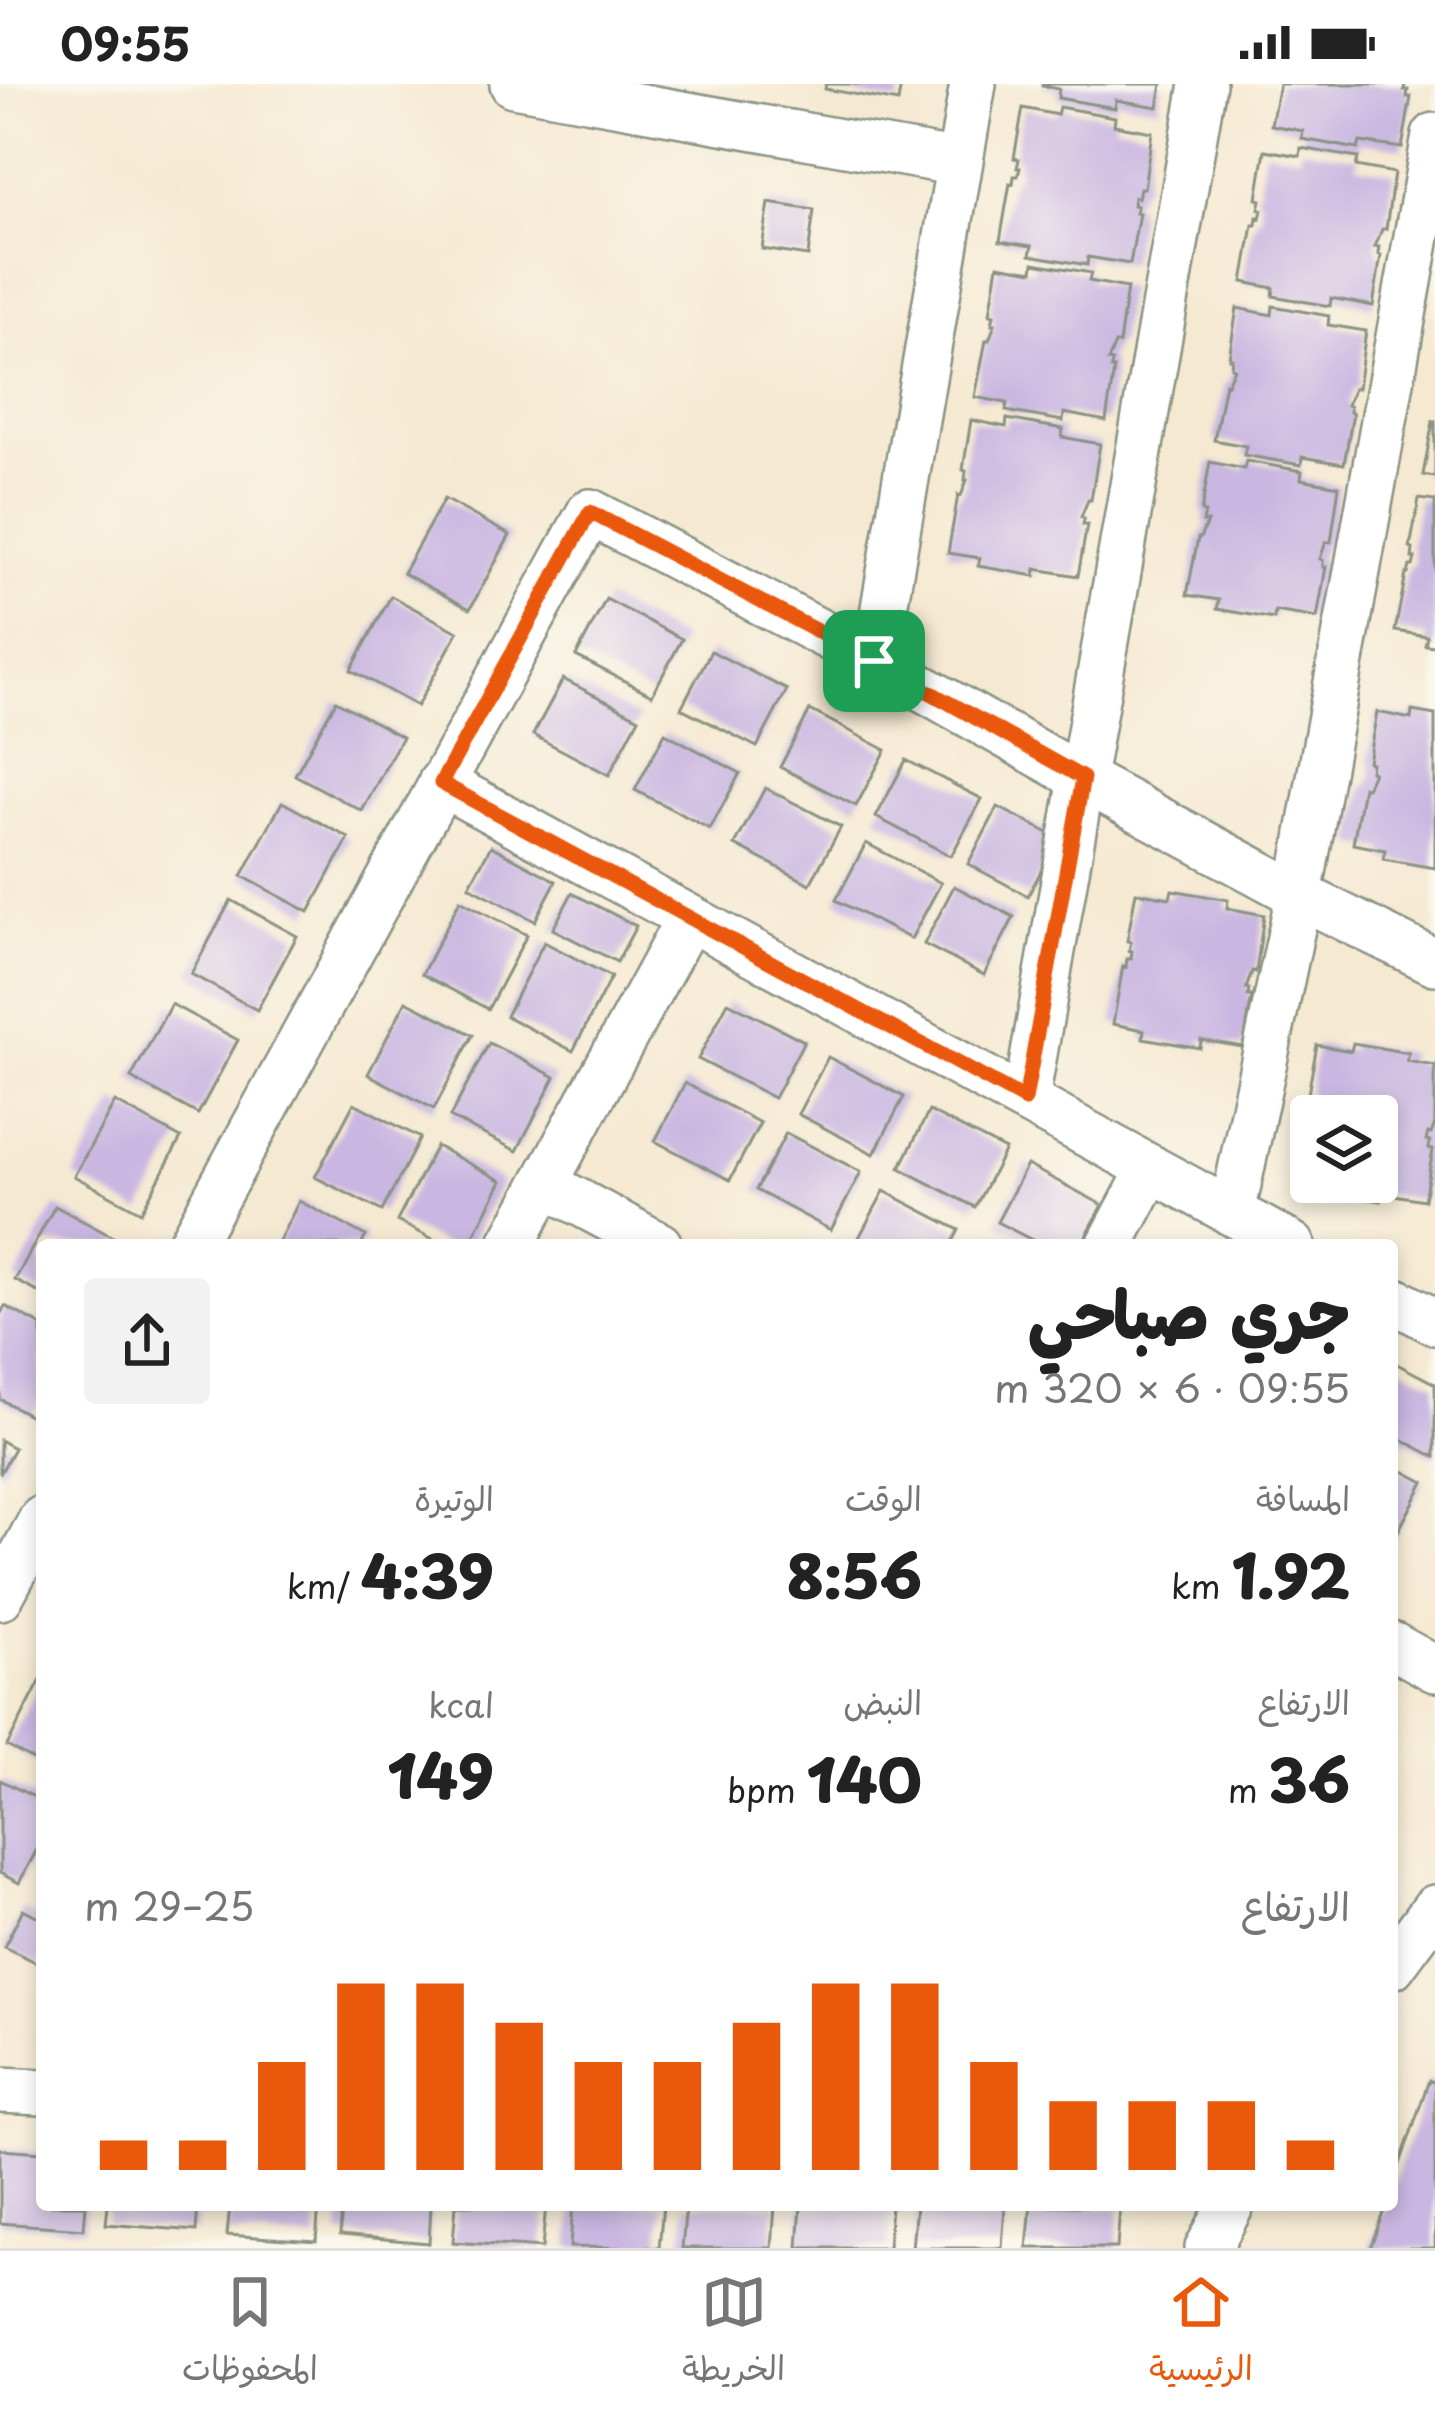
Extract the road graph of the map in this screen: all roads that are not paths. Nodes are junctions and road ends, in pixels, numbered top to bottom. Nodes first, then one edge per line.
1 (513, 84) edge
2 (973, 84) edge
3 (1203, 84) edge
4 (638, 95) edge
5 (1435, 136) edge
6 (959, 163) junction
7 (874, 661) junction
8 (1083, 778) junction
9 (441, 783) junction
10 (1299, 896) junction
11 (689, 918) junction
12 (1435, 962) edge
13 (1025, 1100) junction
14 (1150, 1168) junction
15 (544, 1184) junction
16 (1232, 1213) junction
17 (193, 1239) edge
18 (514, 1239) edge
19 (647, 1239) edge
20 (1113, 1239) edge
21 (1281, 1239) edge
22 (1398, 1302) edge
23 (1435, 1322) edge
24 (36, 1530) edge
25 (0, 1597) edge
26 (1398, 1648) edge
27 (1435, 1670) edge
28 (1435, 1908) edge
29 (1398, 1951) edge
30 (0, 2090) edge
31 (36, 2092) edge
32 (1228, 2211) edge
33 (1208, 2248) edge

1 - 4 street
2 - 6 street
3 - 8 street
4 - 6 street
5 - 10 street
6 - 7 street
7 - 8 street
7 - 9 street
8 - 10 street
8 - 13 street
9 - 11 street
9 - 17 street
10 - 12 street
10 - 16 street
11 - 13 street
11 - 15 street
13 - 14 street
14 - 16 street
14 - 20 street
15 - 18 street
15 - 19 street
16 - 21 street
22 - 23 street
24 - 25 street
26 - 27 street
28 - 29 street
30 - 31 street
32 - 33 street

